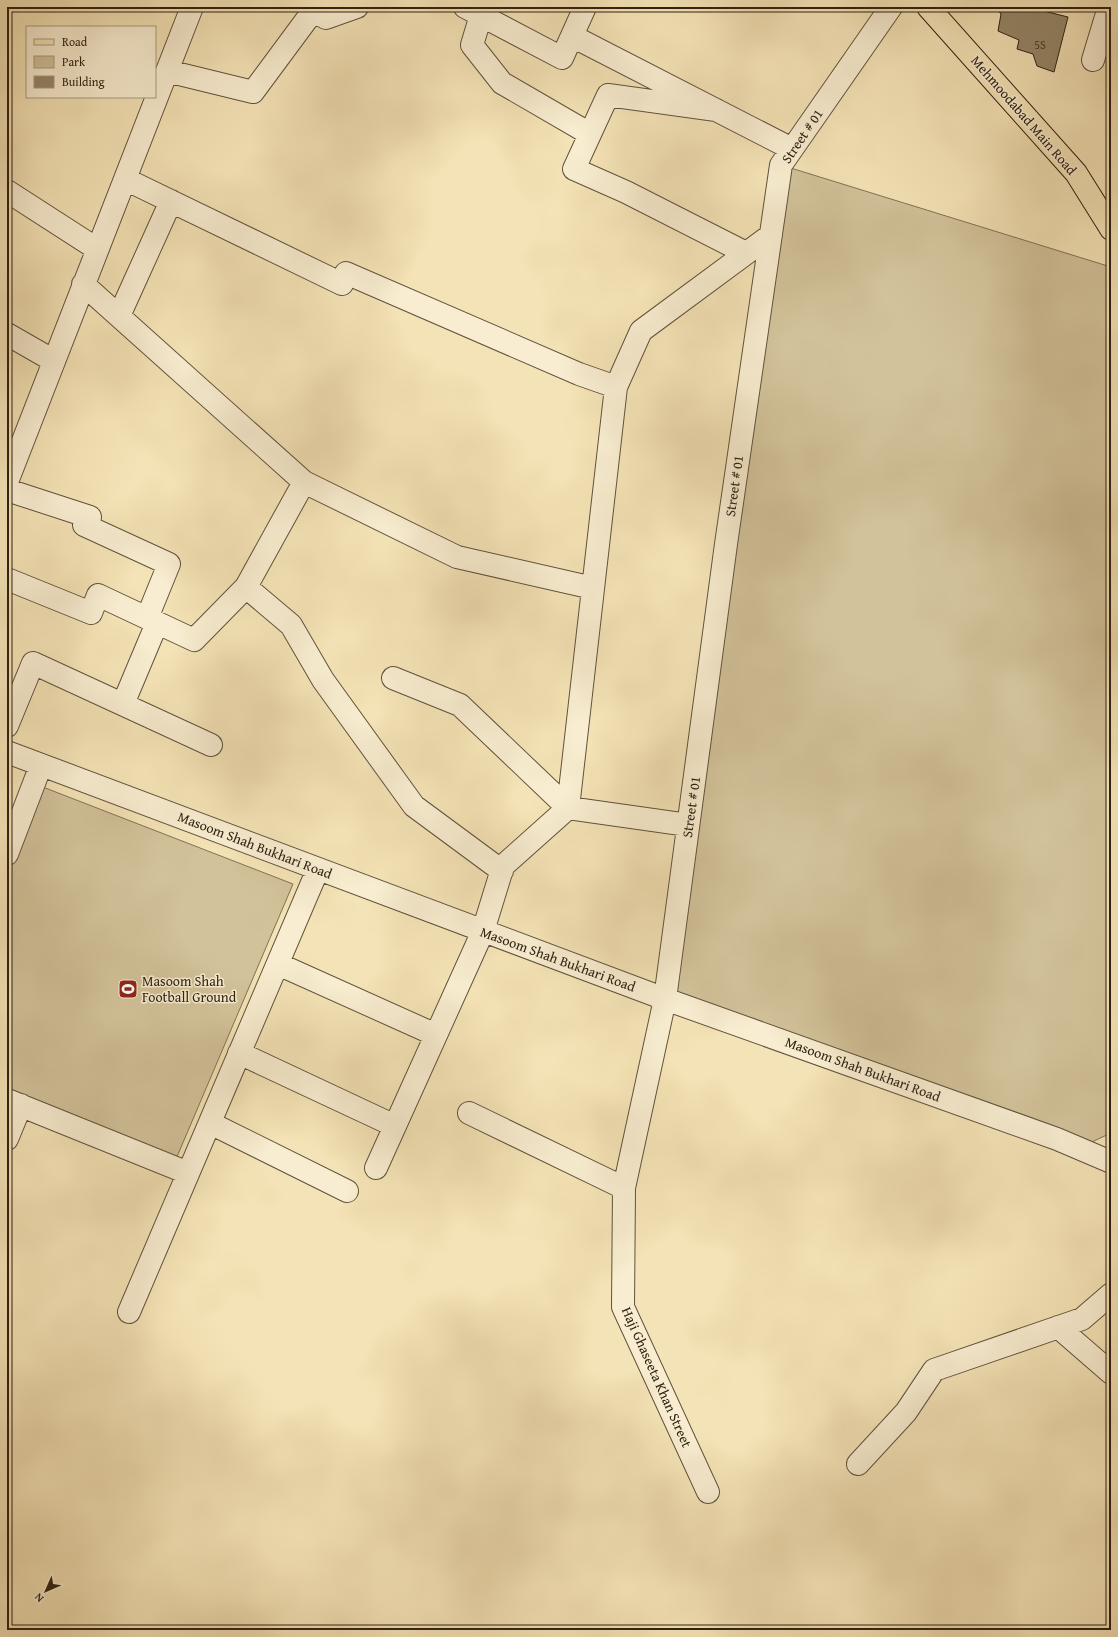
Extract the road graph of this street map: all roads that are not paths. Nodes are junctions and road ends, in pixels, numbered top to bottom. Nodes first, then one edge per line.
1 (192, 7) edge
2 (357, 7) edge
3 (586, 7) edge
4 (891, 7) edge
5 (928, 7) edge
6 (1108, 7) edge
7 (313, 9) edge
8 (473, 11) edge
9 (572, 36) junction
10 (1093, 60) dead end
11 (167, 71) junction
12 (716, 110) junction
13 (590, 134) junction
14 (792, 149) junction
15 (125, 179) junction
16 (7, 190) edge
17 (171, 201) junction
18 (1111, 229) edge
19 (771, 235) junction
20 (97, 249) junction
21 (746, 253) junction
22 (83, 284) junction
23 (119, 316) junction
24 (7, 334) edge
25 (54, 360) junction
26 (616, 387) junction
27 (7, 482) edge
28 (304, 482) junction
29 (7, 490) edge
30 (7, 579) edge
31 (246, 587) junction
32 (593, 588) junction
33 (152, 621) junction
34 (393, 678) dead end
35 (123, 704) junction
36 (7, 726) edge
37 (211, 744) dead end
38 (7, 752) edge
39 (41, 765) junction
40 (568, 808) junction
41 (688, 825) junction
42 (7, 854) edge
43 (318, 869) junction
44 (502, 871) junction
45 (483, 931) junction
46 (278, 964) junction
47 (665, 999) junction
48 (436, 1035) junction
49 (240, 1053) junction
50 (14, 1102) edge
51 (469, 1113) dead end
52 (210, 1123) junction
53 (395, 1126) junction
54 (7, 1139) edge
55 (1111, 1162) edge
56 (376, 1168) dead end
57 (188, 1173) junction
58 (624, 1188) junction
59 (347, 1191) dead end
60 (1111, 1294) edge
61 (129, 1312) dead end
62 (1058, 1327) junction
63 (1111, 1373) edge
64 (858, 1464) dead end
65 (708, 1492) dead end

1 - 11 street
2 - 7 street
3 - 9 street
4 - 14 street, Street # 01
5 - 18 main road, Mehmoodabad Main Road
6 - 10 street
7 - 11 street
8 - 9 street
8 - 13 street
9 - 12 street
11 - 15 street
12 - 13 street
12 - 14 street
13 - 21 street
14 - 19 street, Street # 01
15 - 17 street
15 - 20 street
16 - 20 street
17 - 23 street
17 - 26 street
19 - 21 street
19 - 41 street, Street # 01
20 - 22 street
21 - 26 street
22 - 23 street
22 - 25 street
23 - 28 street
24 - 25 street
25 - 27 street
26 - 32 street
28 - 31 street
28 - 32 street
29 - 33 street
30 - 33 street
31 - 33 street
31 - 44 street
32 - 40 street
33 - 35 street
34 - 40 street
35 - 36 street
35 - 37 street
38 - 39 street, Masoom Shah Bukhari Road
39 - 42 street
39 - 43 street, Masoom Shah Bukhari Road
40 - 41 street
40 - 44 street
41 - 47 street, Street # 01
43 - 45 street, Masoom Shah Bukhari Road
43 - 46 street
44 - 45 street
45 - 47 street, Masoom Shah Bukhari Road
45 - 48 street
46 - 48 street
46 - 49 street
47 - 55 street, Masoom Shah Bukhari Road
47 - 58 street, Haji Ghaseeta Khan Street
48 - 53 street
49 - 52 street
49 - 53 street
50 - 54 street
50 - 57 street
51 - 58 street
52 - 57 street
52 - 59 street
53 - 56 street
57 - 61 street
58 - 65 street, Haji Ghaseeta Khan Street
60 - 62 street
62 - 63 street
62 - 64 street

